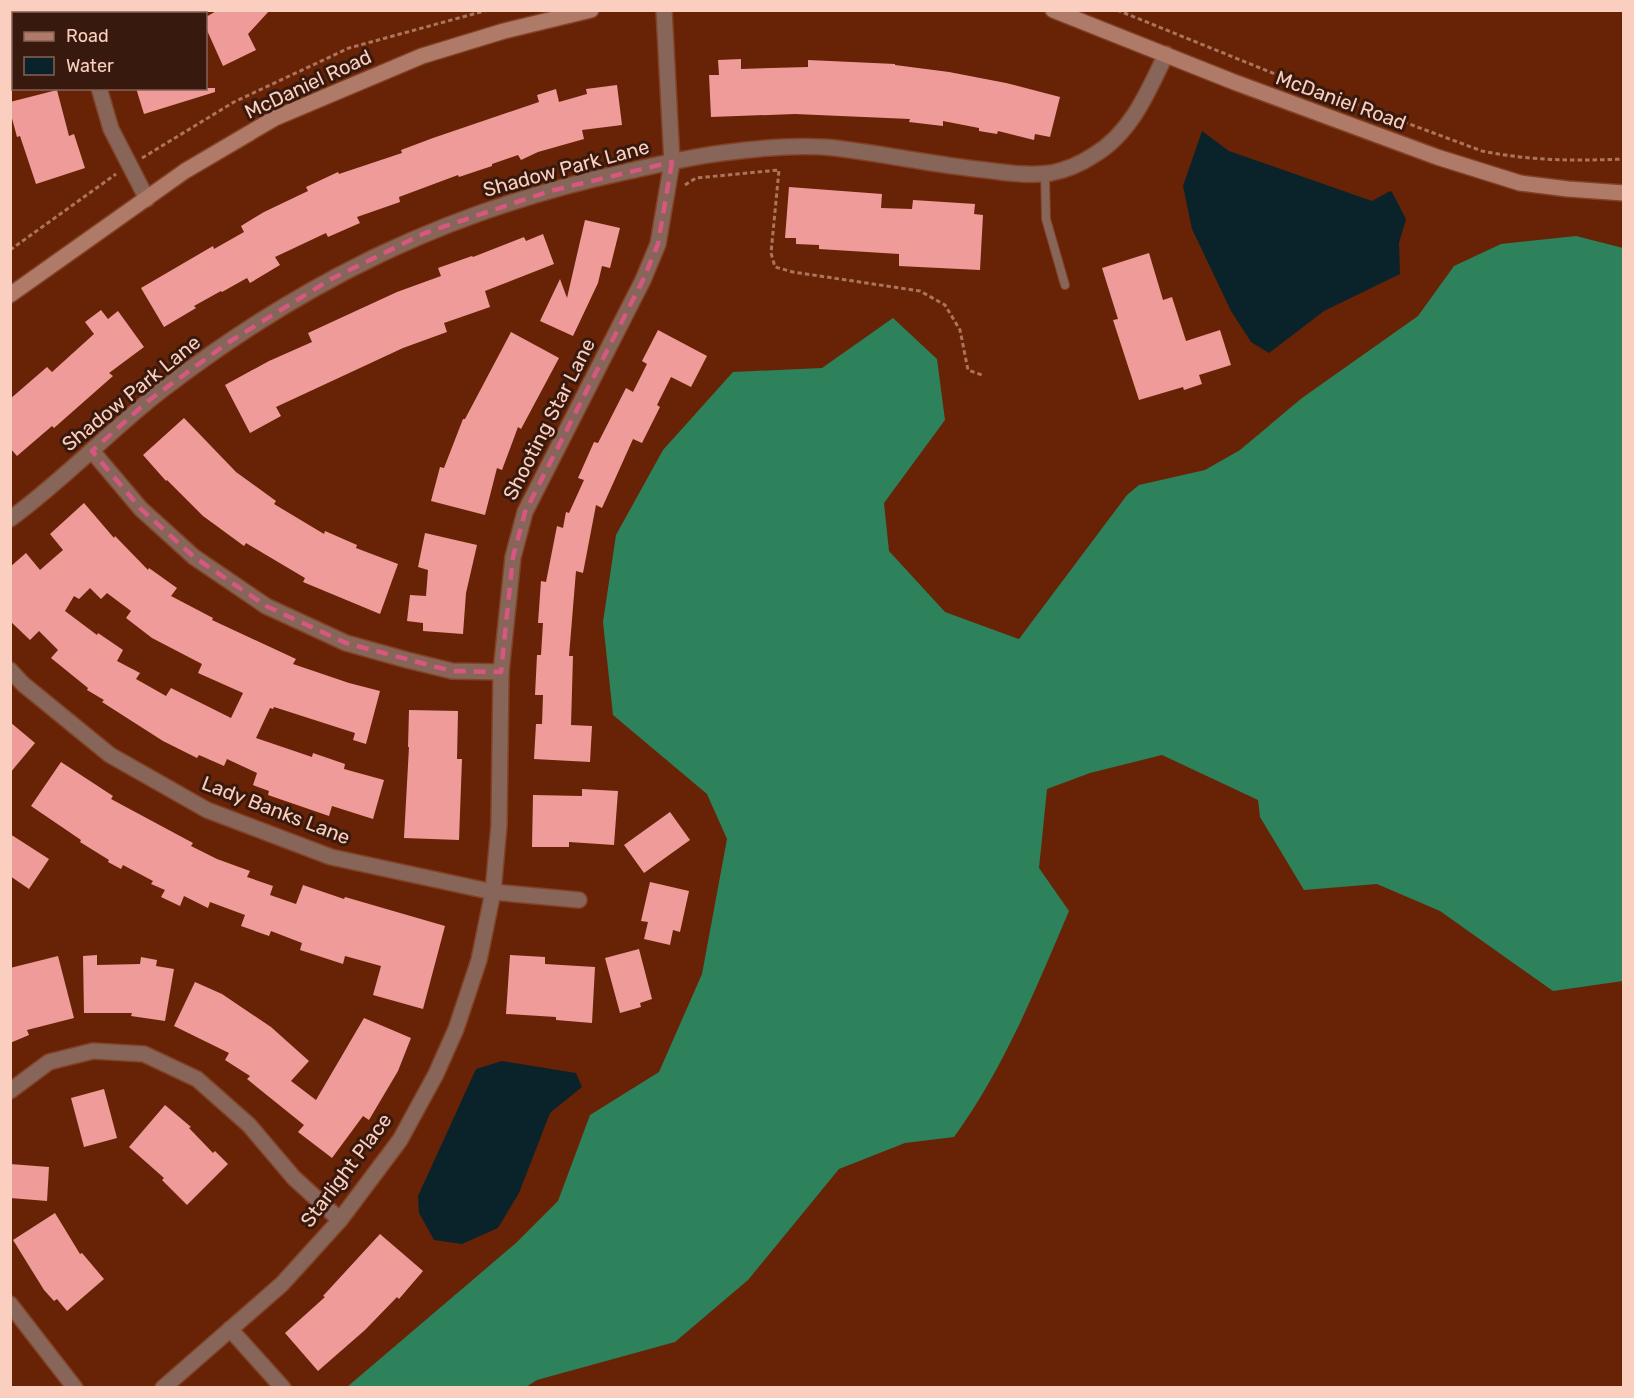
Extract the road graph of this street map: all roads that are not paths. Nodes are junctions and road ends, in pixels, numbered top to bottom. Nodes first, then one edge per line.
1 (591, 10) edge
2 (664, 10) edge
3 (1053, 10) edge
4 (1166, 54) junction
5 (100, 90) edge
6 (672, 162) junction
7 (1045, 173) junction
8 (1623, 193) edge
9 (147, 199) junction
10 (1065, 285) dead end
11 (10, 295) edge
12 (92, 450) junction
13 (10, 519) edge
14 (10, 670) edge
15 (501, 672) junction
16 (493, 892) junction
17 (579, 900) dead end
18 (10, 1091) edge
19 (340, 1220) junction
20 (10, 1304) edge
21 (230, 1329) junction
22 (75, 1388) edge
23 (163, 1388) edge
24 (283, 1388) edge

1 - 9 main road, McDaniel Road
2 - 6 street, Shooting Star Lane
3 - 4 main road, McDaniel Road
4 - 7 street, Shadow Park Lane
4 - 8 main road, McDaniel Road
5 - 9 street
6 - 7 street, Shadow Park Lane
6 - 12 street, Shadow Park Lane
6 - 15 street, Shooting Star Lane
7 - 10 lane
9 - 11 main road, McDaniel Road
12 - 13 street, Shadow Park Lane
12 - 15 street
14 - 16 street, Lady Banks Lane
15 - 16 street, Shooting Star Lane
16 - 17 street, Lady Banks Lane
16 - 19 street, Starlight Place
18 - 19 street
19 - 21 street, Starlight Place
20 - 22 street
21 - 23 street, Starlight Place
21 - 24 street

